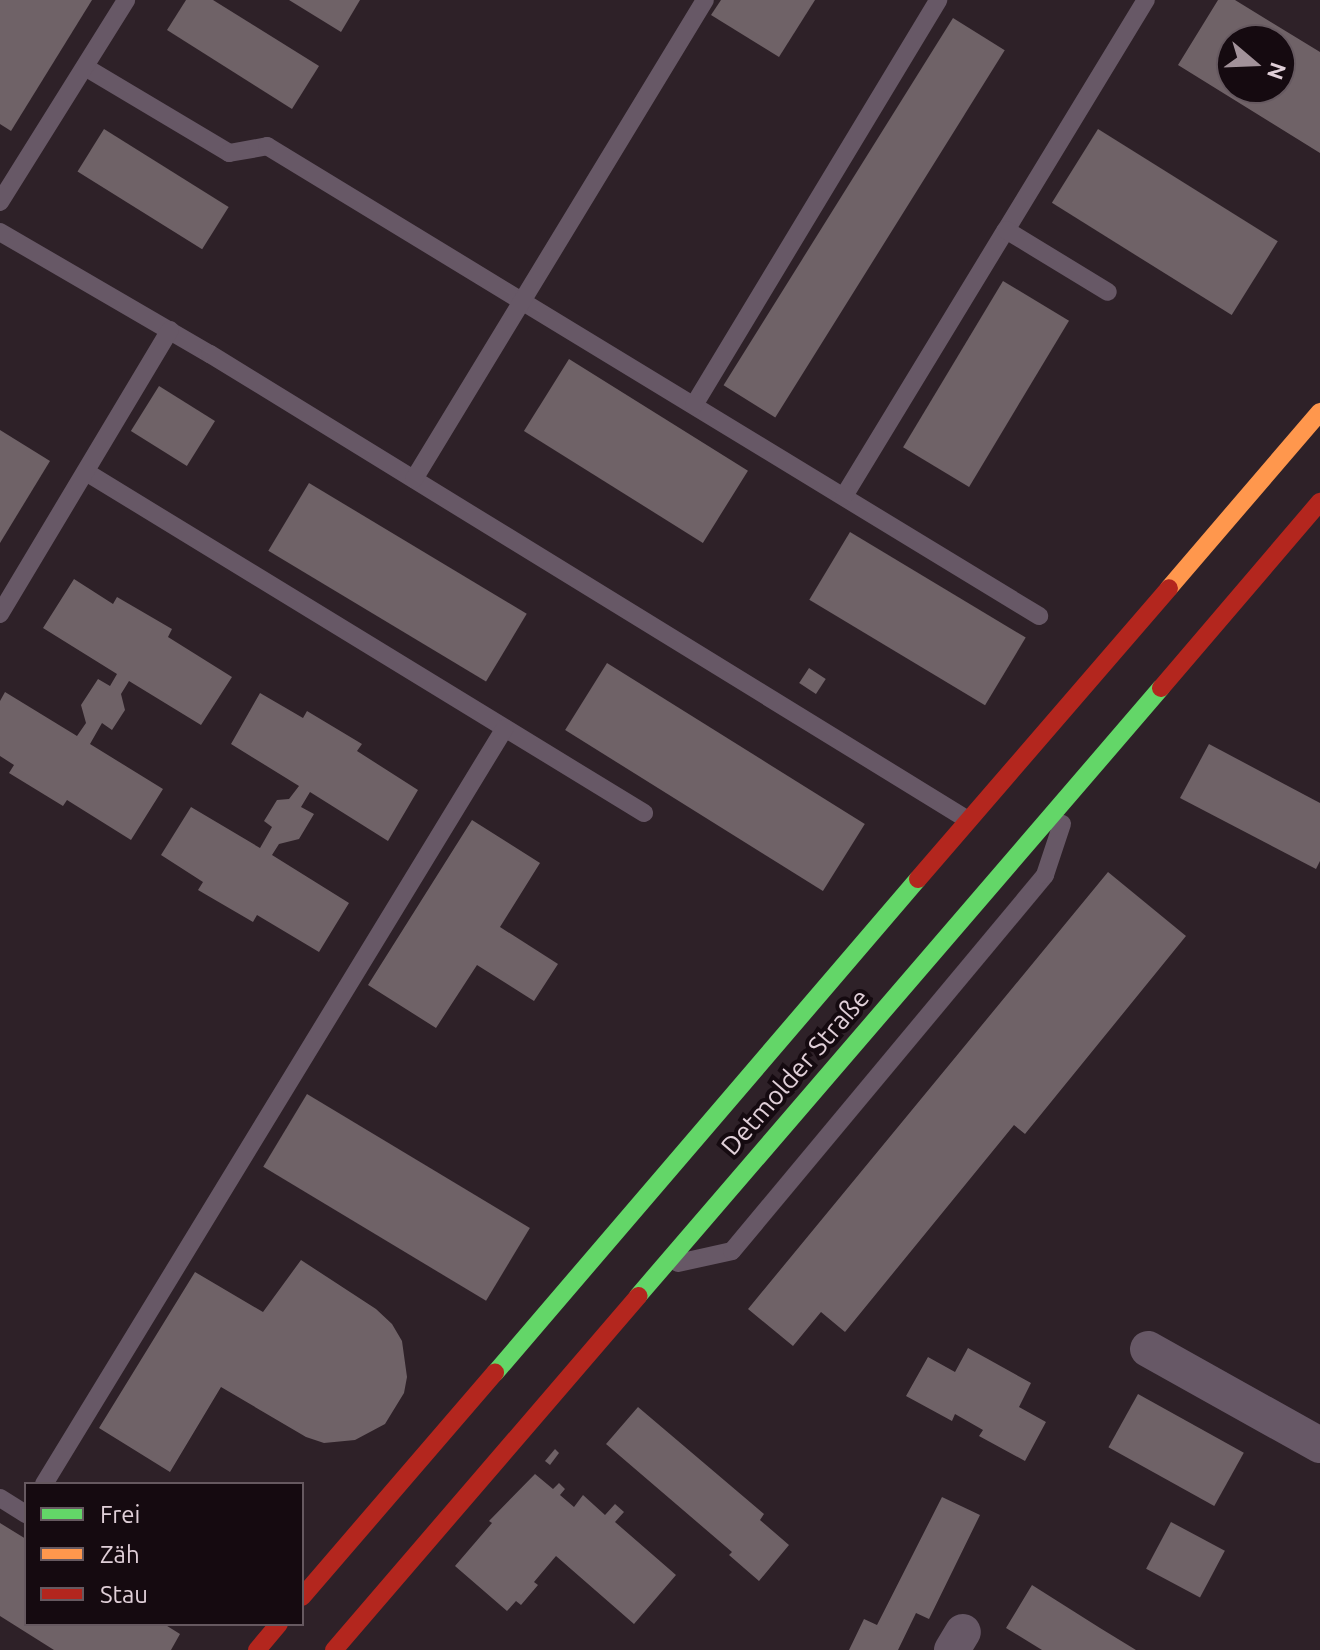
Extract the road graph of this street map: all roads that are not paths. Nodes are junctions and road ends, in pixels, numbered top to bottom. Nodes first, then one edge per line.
1 (126, 0) edge
2 (705, 0) edge
3 (938, 0) edge
4 (1146, 0) edge
5 (85, 67) junction
6 (0, 202) edge
7 (1006, 230) junction
8 (0, 232) edge
9 (1108, 292) dead end
10 (521, 302) junction
11 (170, 330) junction
12 (694, 405) junction
13 (1320, 412) edge
14 (86, 472) junction
15 (414, 479) junction
16 (844, 496) junction
17 (1320, 502) edge
18 (1300, 532) edge
19 (0, 614) edge
20 (1039, 616) dead end
21 (505, 728) junction
22 (1071, 794) junction
23 (644, 813) dead end
24 (974, 825) junction
25 (662, 1267) junction
26 (1148, 1349) dead end
27 (1320, 1445) edge
28 (45, 1482) edge
29 (0, 1498) edge
30 (24, 1513) edge
31 (304, 1595) edge
32 (277, 1626) edge
33 (257, 1650) edge
34 (334, 1650) edge

1 - 5 lane
2 - 10 lane
3 - 12 lane
4 - 7 lane
5 - 6 lane
5 - 10 lane
7 - 9 lane
7 - 16 lane
8 - 11 lane
10 - 12 lane
10 - 15 lane
11 - 14 lane
11 - 15 lane
12 - 16 lane
13 - 24 main road, Detmolder Straße
14 - 19 lane
14 - 21 lane
15 - 24 lane
16 - 20 lane
17 - 18 main road, Detmolder Straße
18 - 22 main road, Detmolder Straße
21 - 23 lane
21 - 28 lane
22 - 25 main road, Detmolder Straße
22 - 25 lane
24 - 31 main road, Detmolder Straße
25 - 34 main road, Detmolder Straße
26 - 27 street
29 - 30 lane
32 - 33 main road

